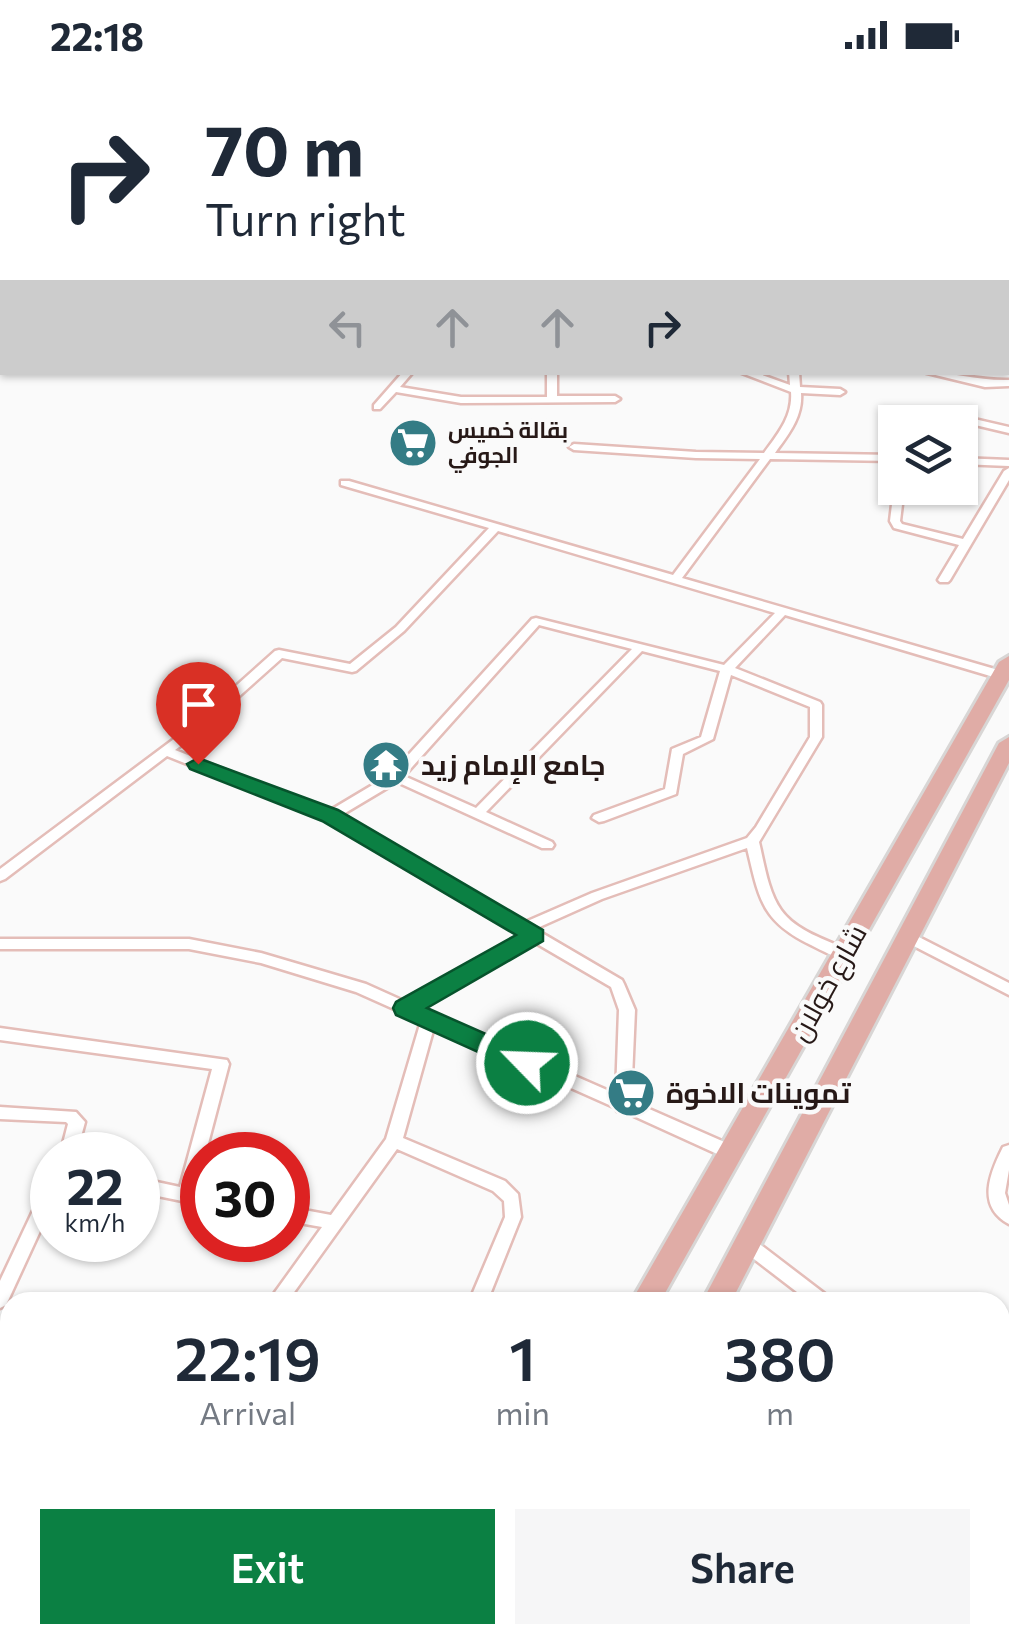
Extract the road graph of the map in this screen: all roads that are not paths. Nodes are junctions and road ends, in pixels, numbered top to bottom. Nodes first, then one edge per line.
1 (406, 375) edge
2 (552, 375) edge
3 (752, 375) edge
4 (794, 375) edge
5 (942, 375) edge
6 (1009, 383) edge
7 (393, 390) junction
8 (796, 390) junction
9 (840, 392) dead end
10 (615, 398) dead end
11 (552, 399) junction
12 (376, 407) dead end
13 (978, 423) edge
14 (1009, 430) edge
15 (574, 447) dead end
16 (771, 455) junction
17 (878, 458) edge
18 (978, 462) edge
19 (1009, 463) edge
20 (1009, 471) edge
21 (345, 484) dead end
22 (897, 505) edge
23 (496, 528) junction
24 (964, 543) junction
25 (676, 580) junction
26 (944, 580) dead end
27 (784, 612) junction
28 (640, 647) junction
29 (1005, 668) edge
30 (727, 669) junction
31 (1009, 744) edge
32 (164, 751) junction
33 (396, 777) junction
34 (478, 813) junction
35 (330, 816) junction
36 (599, 818) dead end
37 (752, 841) junction
38 (547, 845) dead end
39 (0, 876) edge
40 (528, 932) junction
41 (909, 937) junction
42 (0, 944) edge
43 (844, 954) junction
44 (1009, 990) edge
45 (405, 1008) junction
46 (429, 1019) junction
47 (0, 1034) edge
48 (623, 1107) junction
49 (0, 1113) edge
50 (78, 1132) edge
51 (207, 1132) edge
52 (394, 1141) junction
53 (732, 1152) junction
54 (1009, 1152) edge
55 (1009, 1217) edge
56 (310, 1218) edge
57 (335, 1223) junction
58 (30, 1235) edge
59 (747, 1244) junction
60 (4, 1292) edge
61 (285, 1292) edge
62 (482, 1292) edge
63 (651, 1292) edge
64 (721, 1292) edge
65 (810, 1292) edge

1 - 7 street
2 - 11 street
3 - 8 street
4 - 8 street
5 - 6 street
7 - 11 street
7 - 12 street
8 - 9 street
8 - 16 street
10 - 11 street
13 - 14 street
15 - 16 street
16 - 17 street
16 - 25 street
18 - 19 street
20 - 24 street
21 - 23 street
22 - 24 street
23 - 25 street
23 - 32 street
24 - 26 street
25 - 27 street
27 - 29 street
27 - 30 street
28 - 30 street
28 - 33 street
28 - 34 street
29 - 43 main road, شارع خولان
30 - 36 street
30 - 37 street
31 - 41 main road, شارع خولان
32 - 35 street
32 - 39 street
33 - 34 street
33 - 35 street
34 - 38 street
35 - 40 street
37 - 40 street
37 - 43 street
40 - 45 street
40 - 48 street
41 - 44 street
41 - 59 main road, شارع خولان
42 - 45 street
43 - 53 main road, شارع خولان
45 - 46 street
46 - 48 street
46 - 52 street
47 - 51 street
48 - 53 street
49 - 50 street
52 - 57 street
52 - 62 street
53 - 63 main road, شارع خولان
54 - 55 street
56 - 57 street
57 - 61 street
58 - 60 street
59 - 64 main road, شارع خولان
59 - 65 street

